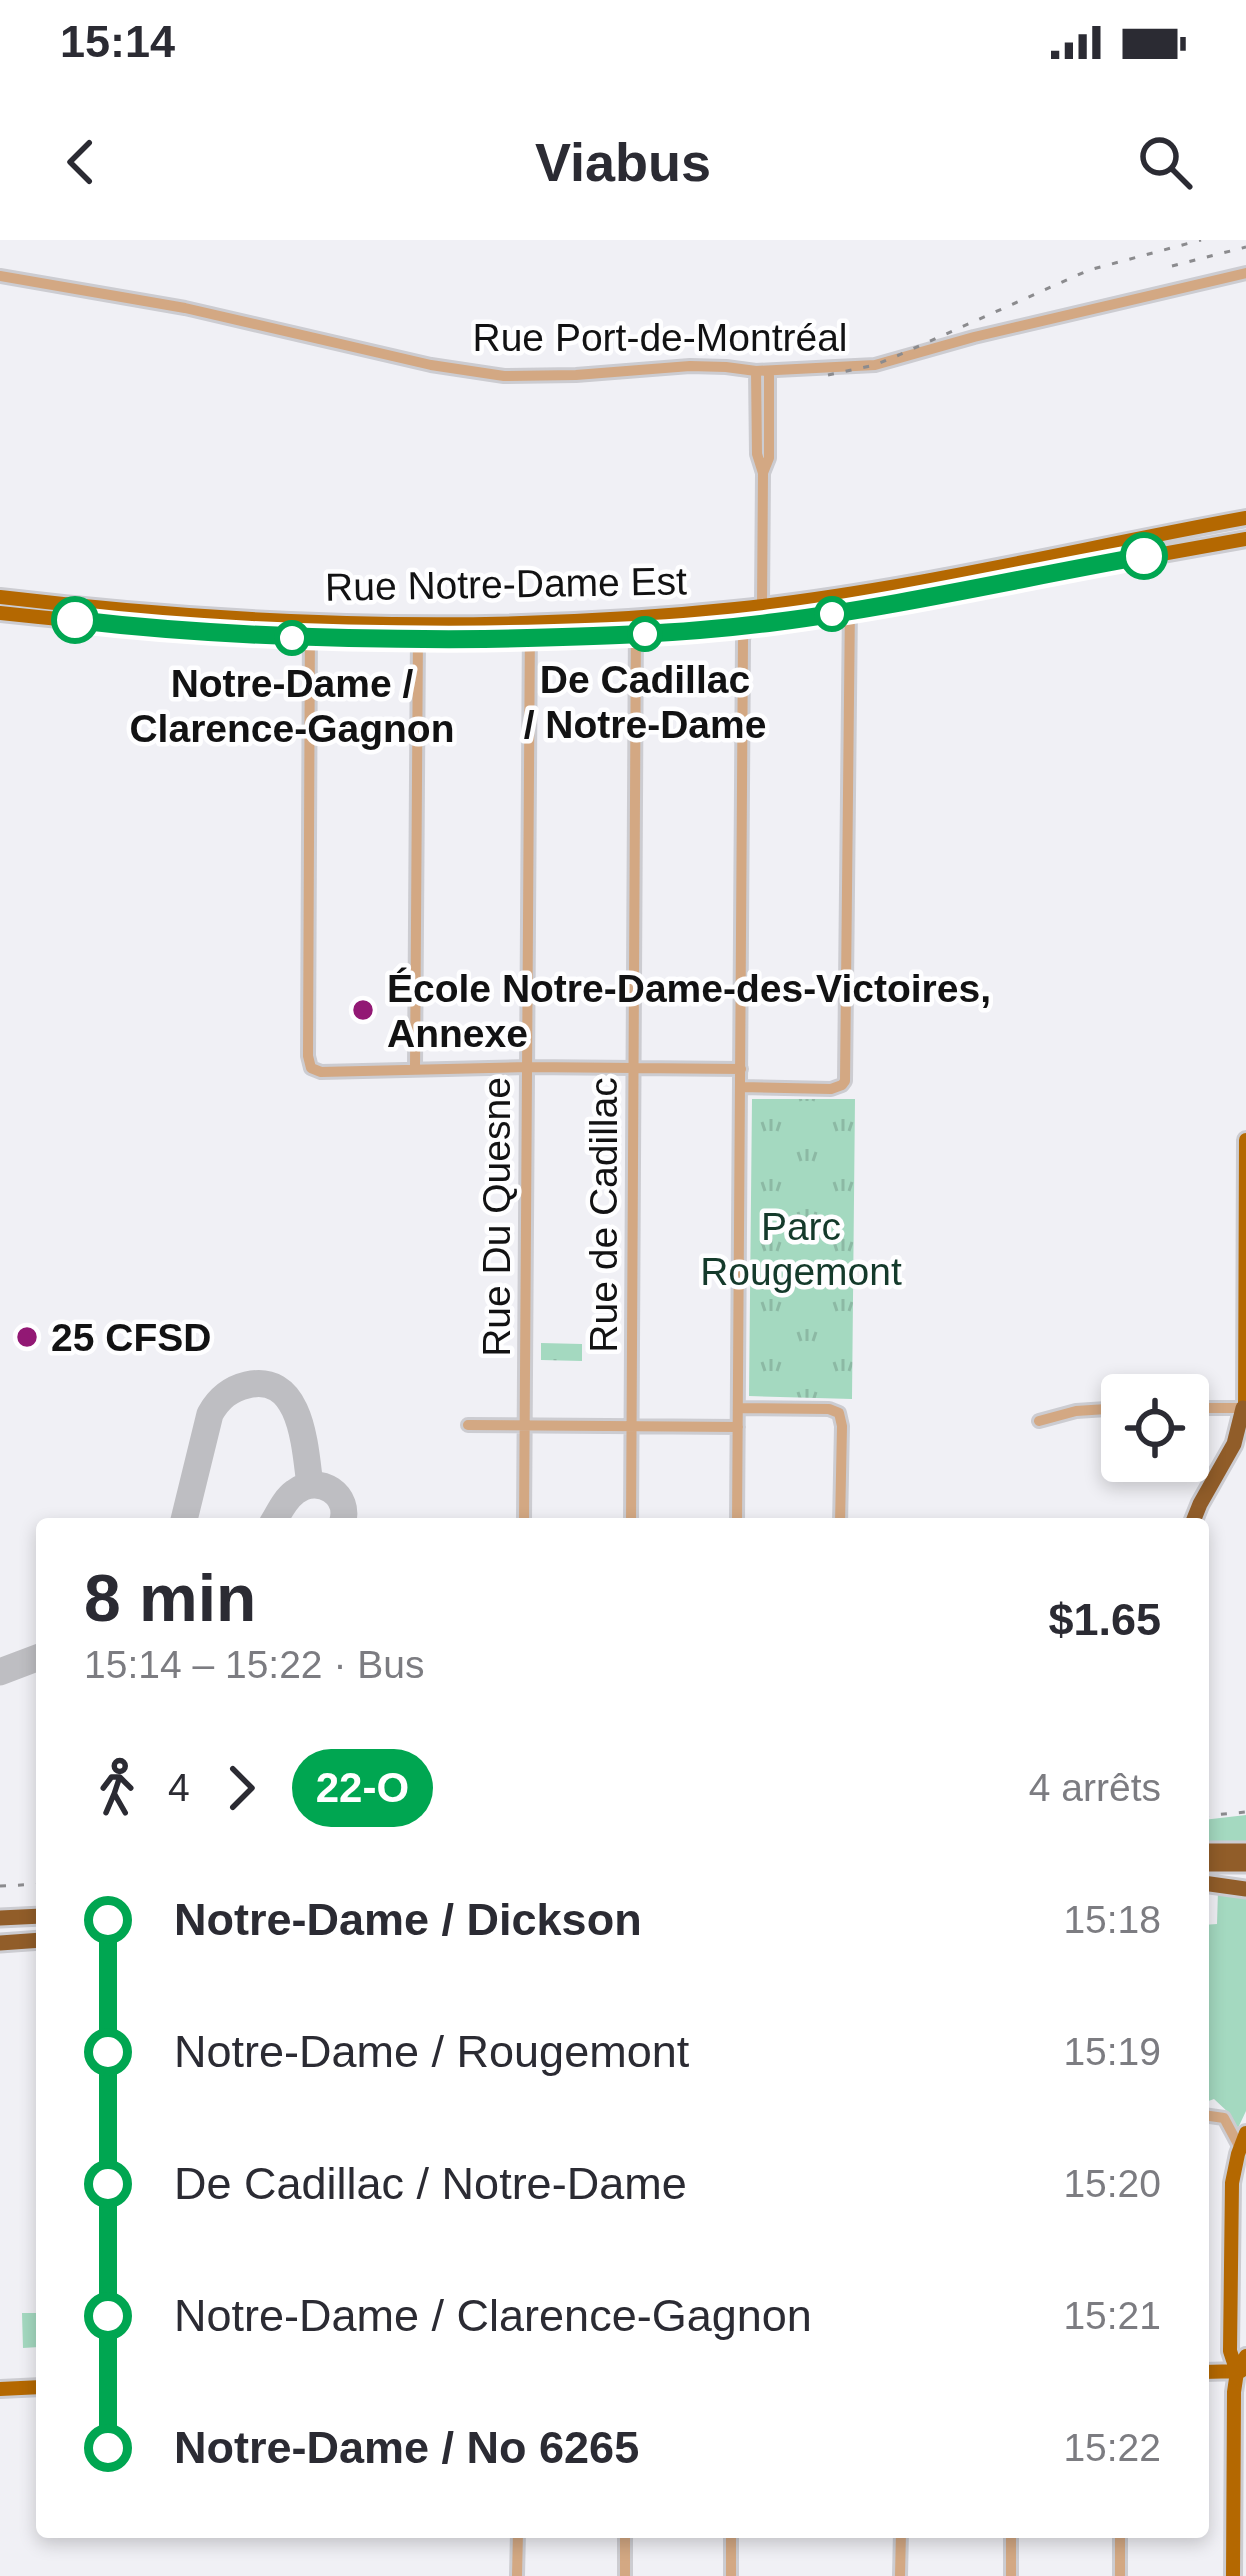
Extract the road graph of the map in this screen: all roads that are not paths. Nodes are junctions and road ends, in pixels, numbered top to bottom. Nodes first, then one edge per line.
1 (1246, 273) edge
2 (0, 276) edge
3 (763, 371) junction
4 (1246, 518) edge
5 (1246, 538) edge
6 (1012, 571) junction
7 (850, 593) junction
8 (0, 597) edge
9 (762, 605) junction
10 (850, 610) junction
11 (0, 613) edge
12 (310, 622) junction
13 (636, 626) junction
14 (747, 626) junction
15 (530, 630) junction
16 (418, 632) junction
17 (311, 639) junction
18 (527, 1067) junction
19 (415, 1069) junction
20 (634, 1069) junction
21 (741, 1070) junction
22 (741, 1088) junction
23 (1246, 1141) edge
24 (738, 1408) junction
25 (1101, 1409) edge
26 (1209, 1410) edge
27 (1245, 1413) edge
28 (1039, 1420) dead end
29 (632, 1425) junction
30 (468, 1426) dead end
31 (525, 1426) junction
32 (738, 1427) junction
33 (524, 1518) edge
34 (631, 1518) edge
35 (737, 1518) edge
36 (840, 1518) edge
37 (1194, 1518) edge
38 (1209, 1851) edge
39 (1246, 1851) edge
40 (1209, 1864) edge
41 (1246, 1864) edge
42 (1209, 1884) edge
43 (1246, 1889) edge
44 (36, 1916) edge
45 (0, 1918) edge
46 (36, 1940) edge
47 (0, 1943) edge
48 (1209, 2116) edge
49 (1246, 2133) edge
50 (1240, 2149) junction
51 (1246, 2356) edge
52 (1241, 2371) edge
53 (1209, 2372) edge
54 (36, 2386) edge
55 (0, 2389) edge
56 (518, 2538) edge
57 (625, 2538) edge
58 (731, 2538) edge
59 (901, 2538) edge
60 (1011, 2538) edge
61 (1120, 2538) edge
62 (517, 2576) edge
63 (625, 2576) edge
64 (731, 2576) edge
65 (900, 2576) edge
66 (1011, 2576) edge
67 (1120, 2576) edge
68 (1233, 2576) edge

1 - 3 street, Rue Port-de-Montréal
2 - 3 street, Rue Port-de-Montréal
3 - 9 street
4 - 6 main road, Rue Notre-Dame Est
5 - 6 main road, Rue Notre-Dame Est
6 - 7 main road, Rue Notre-Dame Est
6 - 10 main road, Rue Notre-Dame Est
7 - 9 main road, Rue Notre-Dame Est
7 - 10 street
8 - 12 main road, Rue Notre-Dame Est
9 - 13 main road, Rue Notre-Dame Est
9 - 14 street
10 - 14 main road, Rue Notre-Dame Est
10 - 22 street
11 - 17 main road, Rue Notre-Dame Est
12 - 16 main road, Rue Notre-Dame Est
12 - 17 street
13 - 14 main road, Rue Notre-Dame Est
13 - 15 main road, Rue Notre-Dame Est
13 - 20 street, Rue de Cadillac
14 - 21 street
15 - 16 main road, Rue Notre-Dame Est
15 - 18 street, Rue Du Quesne
16 - 17 main road, Rue Notre-Dame Est
16 - 19 street
17 - 19 street
18 - 19 street
18 - 20 street
18 - 31 street, Rue Du Quesne
20 - 21 street
20 - 29 street, Rue de Cadillac
21 - 22 street
22 - 24 street
23 - 27 main road
24 - 32 street
24 - 36 street
25 - 28 street
26 - 27 street
27 - 37 highway
29 - 31 street
29 - 32 street
29 - 34 street, Rue de Cadillac
30 - 31 street
31 - 33 street, Rue Du Quesne
32 - 35 street
38 - 39 highway
40 - 41 highway
42 - 43 highway
44 - 45 highway
46 - 47 highway
48 - 50 street
49 - 50 main road
50 - 52 main road
51 - 52 main road
52 - 53 main road
52 - 68 main road
54 - 55 main road
56 - 62 street
57 - 63 street
58 - 64 street
59 - 65 street
60 - 66 street
61 - 67 street

